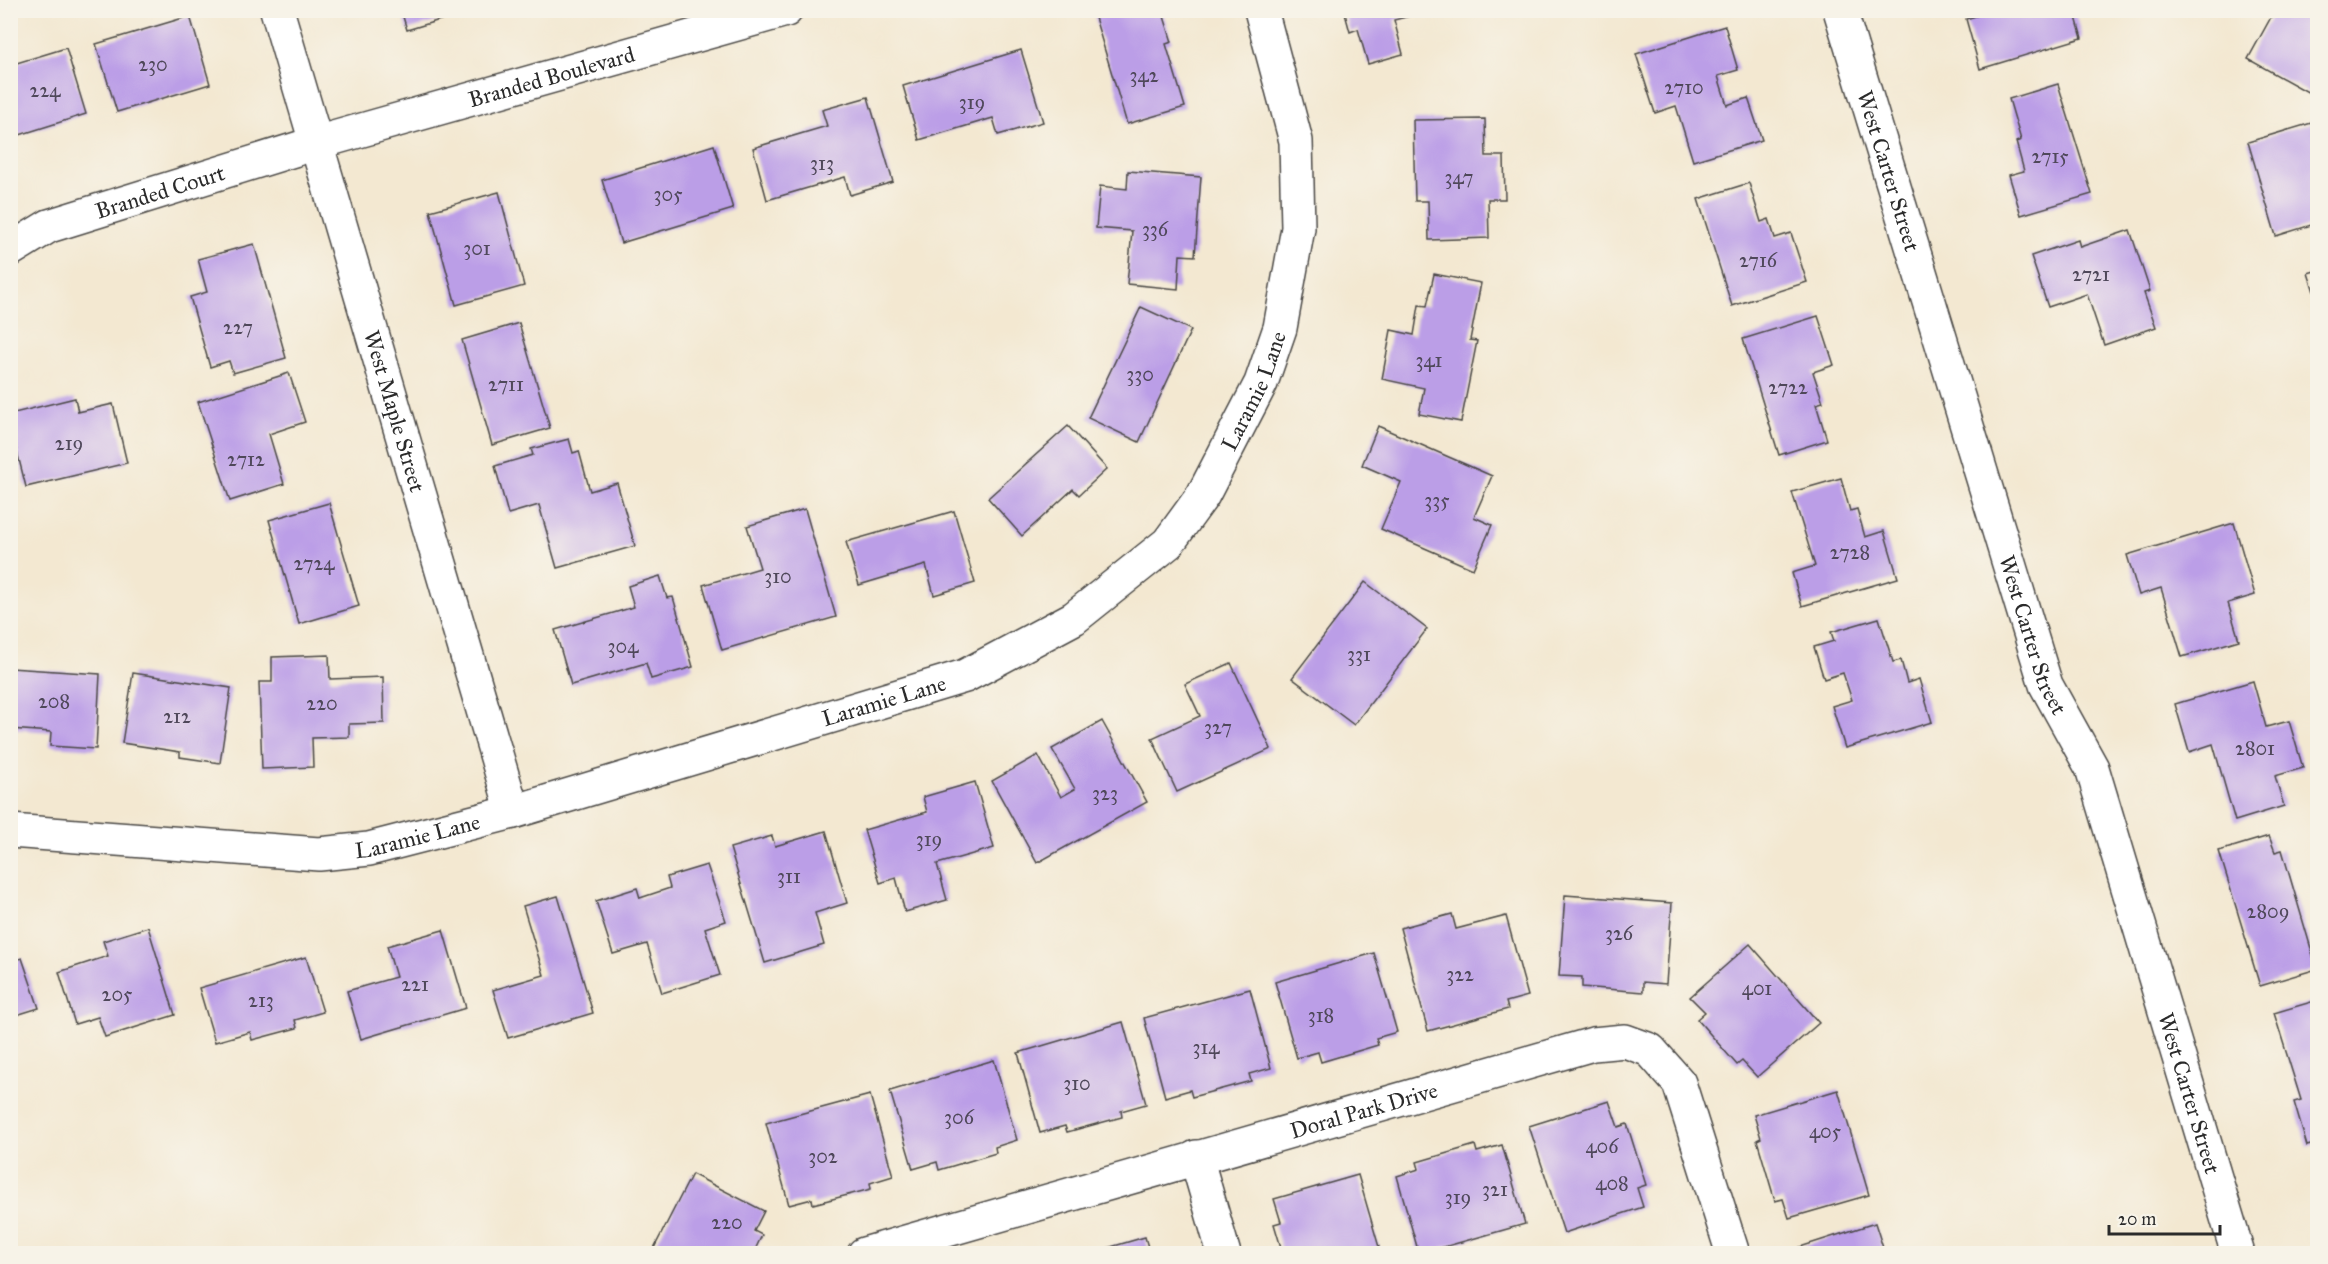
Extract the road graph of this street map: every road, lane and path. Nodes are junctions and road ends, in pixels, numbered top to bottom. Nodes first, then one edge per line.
1 (277, 10) edge
2 (786, 10) edge
3 (1262, 10) edge
4 (1840, 10) edge
5 (316, 143) junction
6 (10, 250) edge
7 (513, 812) junction
8 (10, 831) edge
9 (1196, 1157) junction
10 (864, 1254) edge
11 (1224, 1254) edge
12 (1733, 1254) edge
13 (2238, 1254) edge

1 - 5 street, West Maple Street
2 - 5 street, Branded Boulevard
3 - 7 street, Laramie Lane
4 - 13 street, West Carter Street
5 - 6 street, Branded Court
5 - 7 street, West Maple Street
7 - 8 street, Laramie Lane
9 - 10 street, Doral Park Drive
9 - 11 street
9 - 12 street, Doral Park Drive

